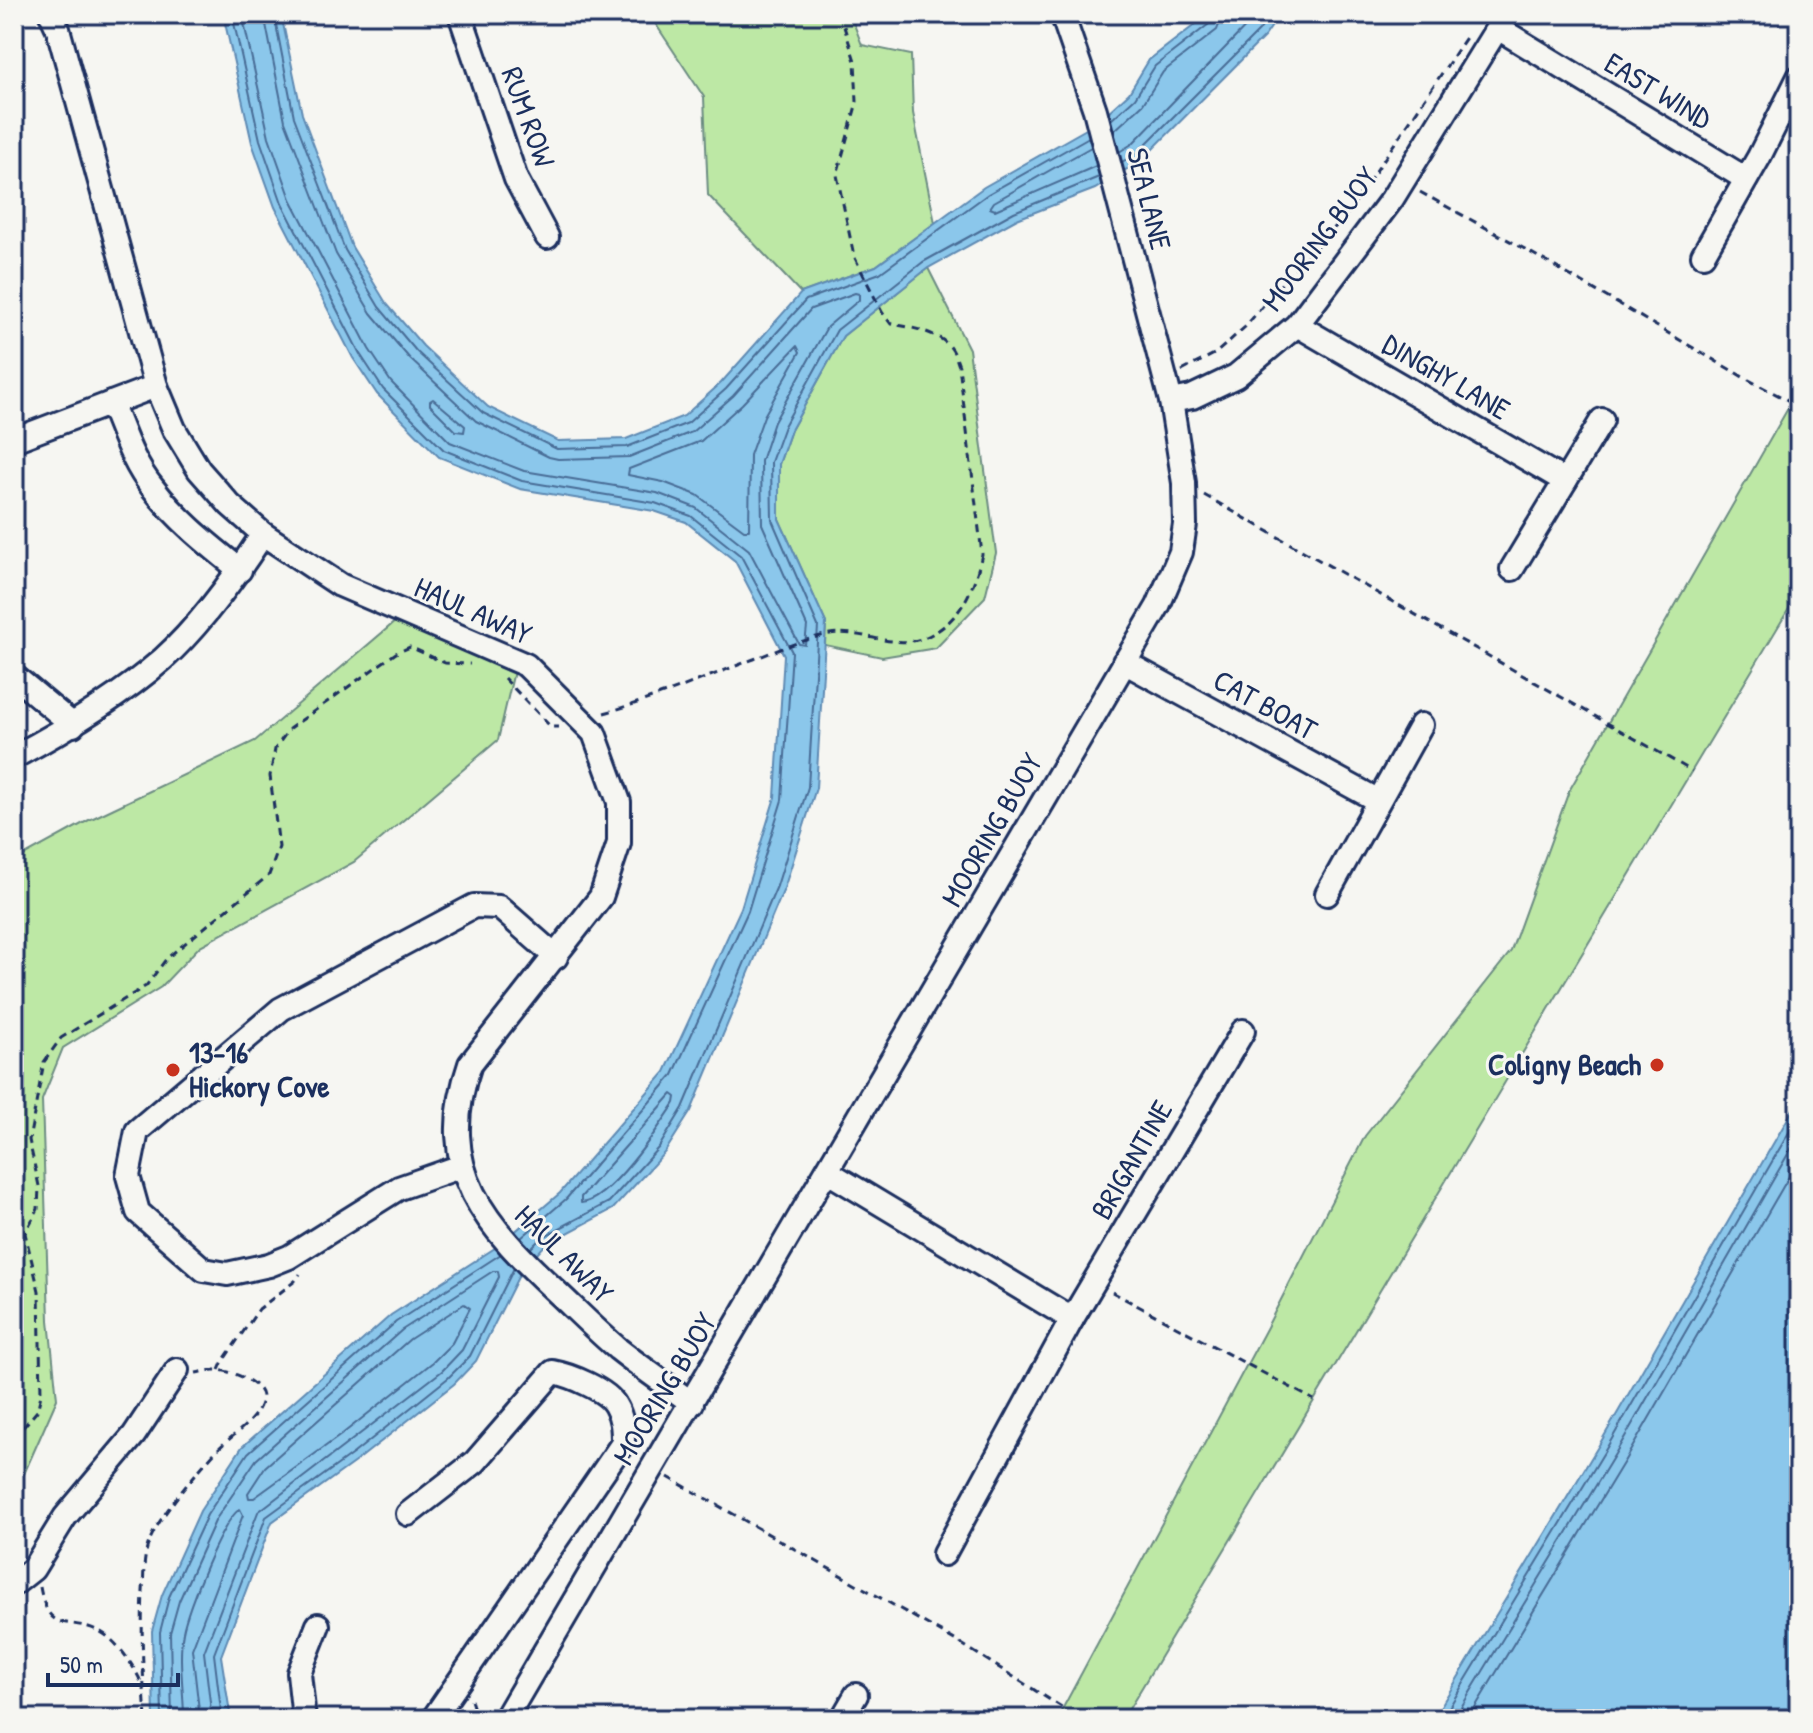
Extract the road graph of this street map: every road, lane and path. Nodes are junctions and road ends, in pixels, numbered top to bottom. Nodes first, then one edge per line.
1 (51, 14) edge
2 (460, 14) edge
3 (840, 14) edge
4 (1062, 14) edge
5 (1502, 21) edge
6 (1468, 36) dead end
7 (1799, 77) edge
8 (1746, 179) junction
9 (1403, 182) junction
10 (547, 237) dead end
11 (1703, 255) dead end
12 (1297, 325) junction
13 (1173, 376) dead end
14 (156, 386) junction
15 (1171, 401) junction
16 (111, 403) junction
17 (1799, 406) edge
18 (1602, 420) dead end
19 (14, 440) edge
20 (1565, 481) junction
21 (1184, 483) junction
22 (263, 534) junction
23 (1512, 569) dead end
24 (240, 570) junction
25 (1124, 662) junction
26 (480, 665) dead end
27 (502, 675) dead end
28 (14, 676) edge
29 (581, 720) junction
30 (73, 725) junction
31 (1421, 725) dead end
32 (14, 757) edge
33 (1692, 771) dead end
34 (1377, 800) junction
35 (1327, 894) dead end
36 (556, 957) junction
37 (1243, 1031) dead end
38 (462, 1166) junction
39 (828, 1172) junction
40 (304, 1248) junction
41 (1094, 1283) junction
42 (1072, 1319) junction
43 (219, 1370) junction
44 (187, 1372) joint
45 (1314, 1400) dead end
46 (692, 1403) junction
47 (14, 1438) edge
48 (653, 1469) junction
49 (408, 1514) dead end
50 (944, 1554) dead end
51 (33, 1569) junction
52 (14, 1584) edge
53 (318, 1625) dead end
54 (144, 1688) junction
55 (856, 1695) dead end
56 (146, 1719) edge
57 (304, 1719) edge
58 (433, 1719) edge
59 (505, 1719) edge
60 (842, 1719) edge
61 (1072, 1719) edge

1 - 14 street, HAUL AWAY
2 - 10 street, RUM ROW
3 - 29 path
4 - 15 street, SEA LANE
5 - 8 street, EAST WIND
5 - 9 street, MOORING BUOY
6 - 13 path
7 - 8 street
8 - 11 street
9 - 12 street, MOORING BUOY
9 - 17 path
12 - 15 street, MOORING BUOY
12 - 20 street, DINGHY LANE
14 - 16 street
14 - 22 street, HAUL AWAY
15 - 21 street, MOORING BUOY
16 - 19 street
16 - 24 street
18 - 20 street
20 - 23 street
21 - 25 street, MOORING BUOY
21 - 33 path
22 - 24 street
22 - 29 street, HAUL AWAY
24 - 30 street
25 - 34 street, CAT BOAT
25 - 39 street, MOORING BUOY
26 - 47 path
27 - 29 path
28 - 30 street
29 - 36 street, HAUL AWAY
30 - 32 street
31 - 34 street
34 - 35 street
36 - 38 street, HAUL AWAY
36 - 40 street
37 - 41 street, BRIGANTINE
38 - 40 street
38 - 46 street, HAUL AWAY
39 - 42 street
39 - 46 street, MOORING BUOY
40 - 43 path
41 - 42 street, BRIGANTINE
41 - 45 path
42 - 50 street, BRIGANTINE
43 - 44 path
43 - 54 path
44 - 51 street
46 - 48 street, MOORING BUOY
48 - 59 street, MOORING BUOY
48 - 61 path
49 - 58 street
51 - 52 street
51 - 54 path
53 - 57 street
54 - 56 path
55 - 60 street

